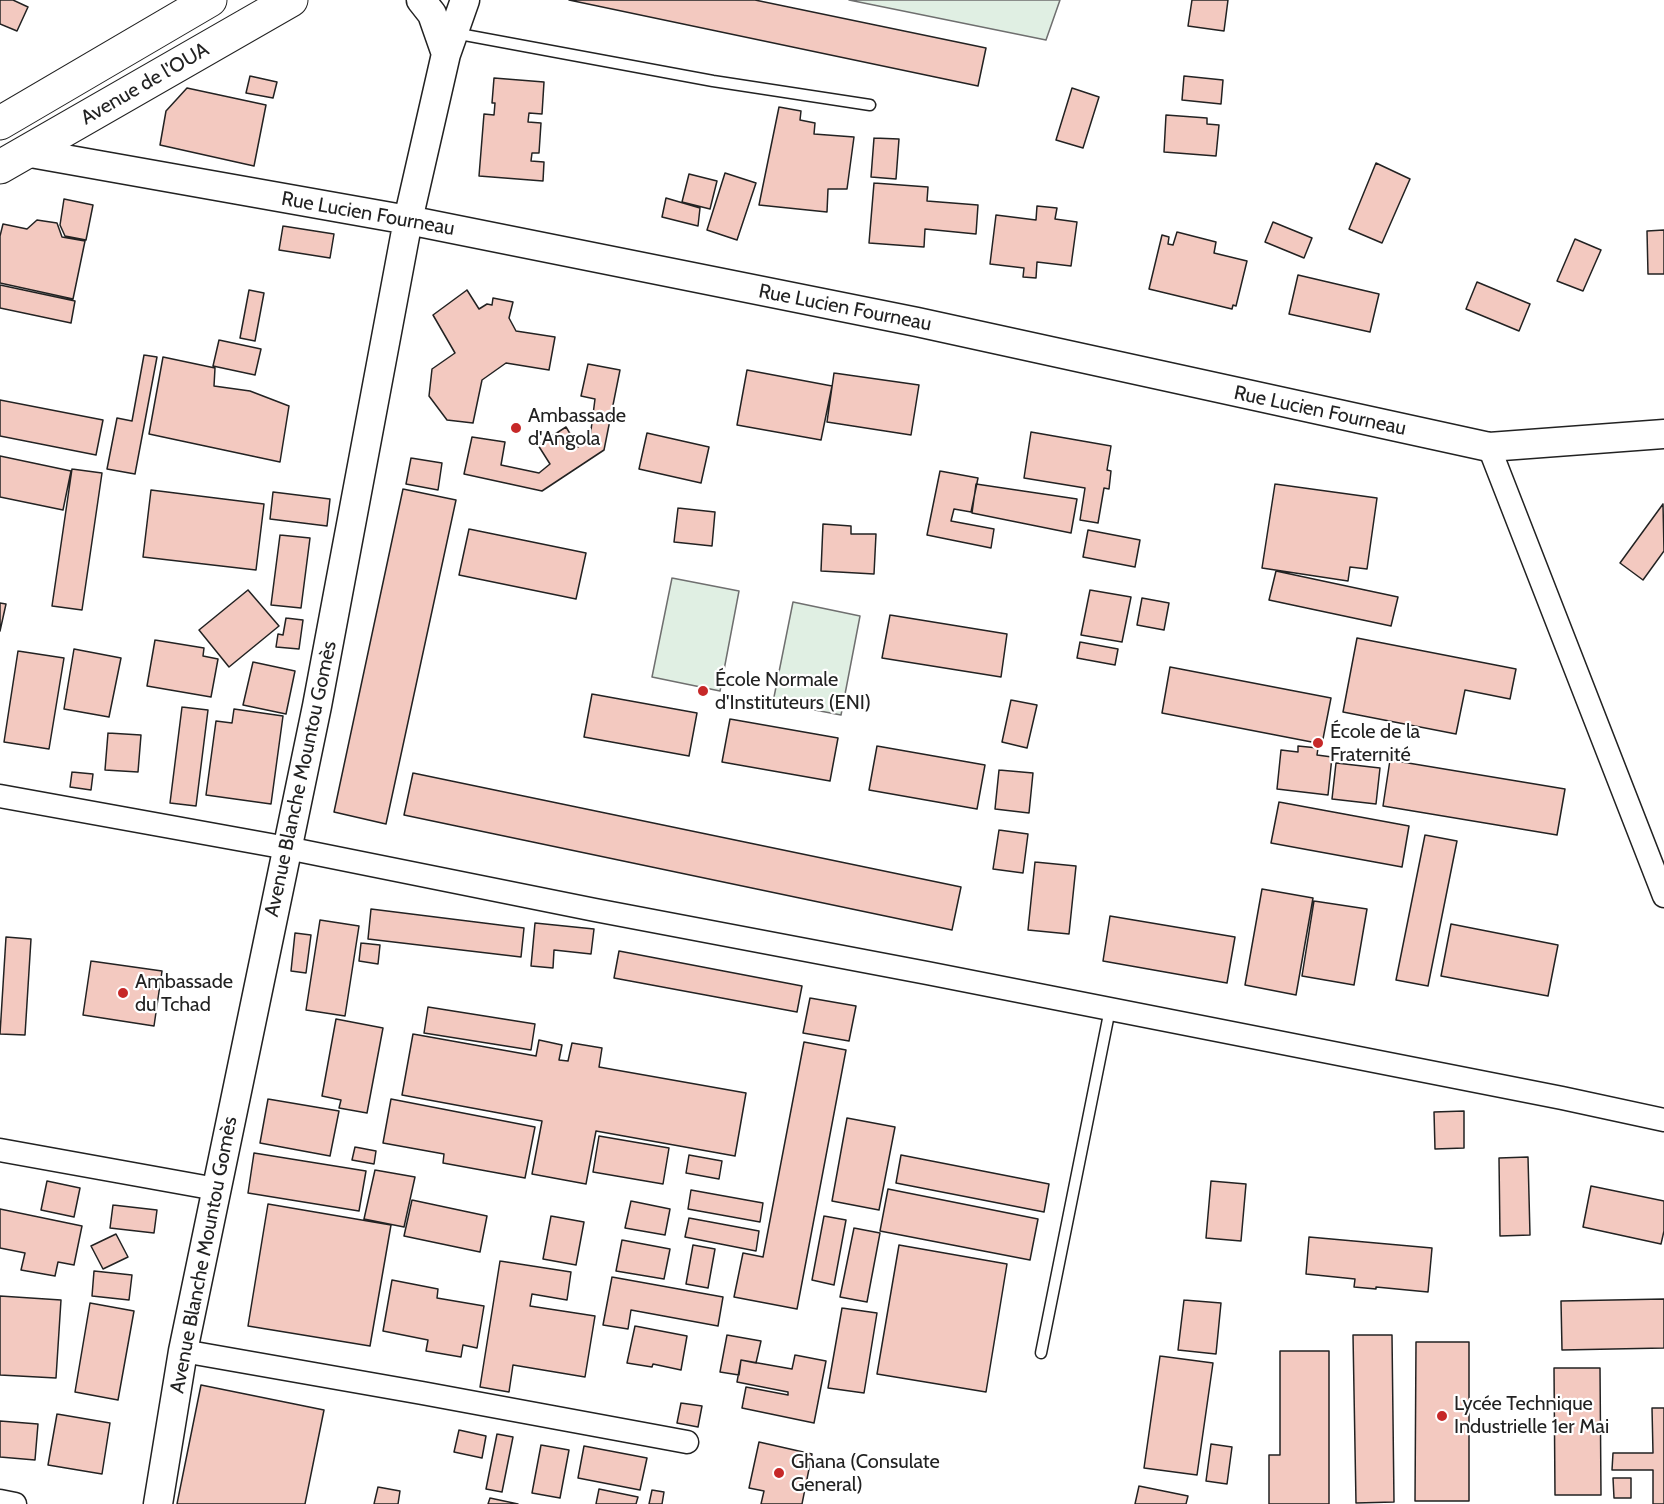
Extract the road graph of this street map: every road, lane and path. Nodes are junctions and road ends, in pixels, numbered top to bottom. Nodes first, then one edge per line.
1 (210, 0) edge
2 (291, 0) edge
3 (421, 0) edge
4 (465, 0) edge
5 (450, 43) junction
6 (870, 105) dead end
7 (0, 123) edge
8 (13, 160) edge
9 (408, 220) junction
10 (1664, 434) edge
11 (1489, 447) junction
12 (0, 796) edge
13 (287, 848) junction
14 (1664, 896) edge
15 (1110, 1009) junction
16 (1664, 1120) edge
17 (0, 1150) edge
18 (216, 1189) junction
19 (183, 1351) junction
20 (1041, 1353) dead end
21 (687, 1442) dead end
22 (0, 1501) edge
23 (15, 1504) edge
24 (158, 1504) edge

1 - 7 main road, Avenue de l'OUA
2 - 8 main road, Avenue de l'OUA
3 - 5 street
4 - 5 street, Avenue Blanche Mountou Gomès
5 - 6 lane
5 - 9 street, Avenue Blanche Mountou Gomès
8 - 9 street, Rue Lucien Fourneau
9 - 11 street, Rue Lucien Fourneau
9 - 13 street, Avenue Blanche Mountou Gomès
10 - 11 street, Rue Lucien Fourneau
11 - 14 street
12 - 13 street
13 - 15 street
13 - 18 street, Avenue Blanche Mountou Gomès
15 - 16 street
15 - 20 lane
17 - 18 street
18 - 19 street, Avenue Blanche Mountou Gomès
19 - 21 street
19 - 24 street, Avenue Blanche Mountou Gomès
22 - 23 street

